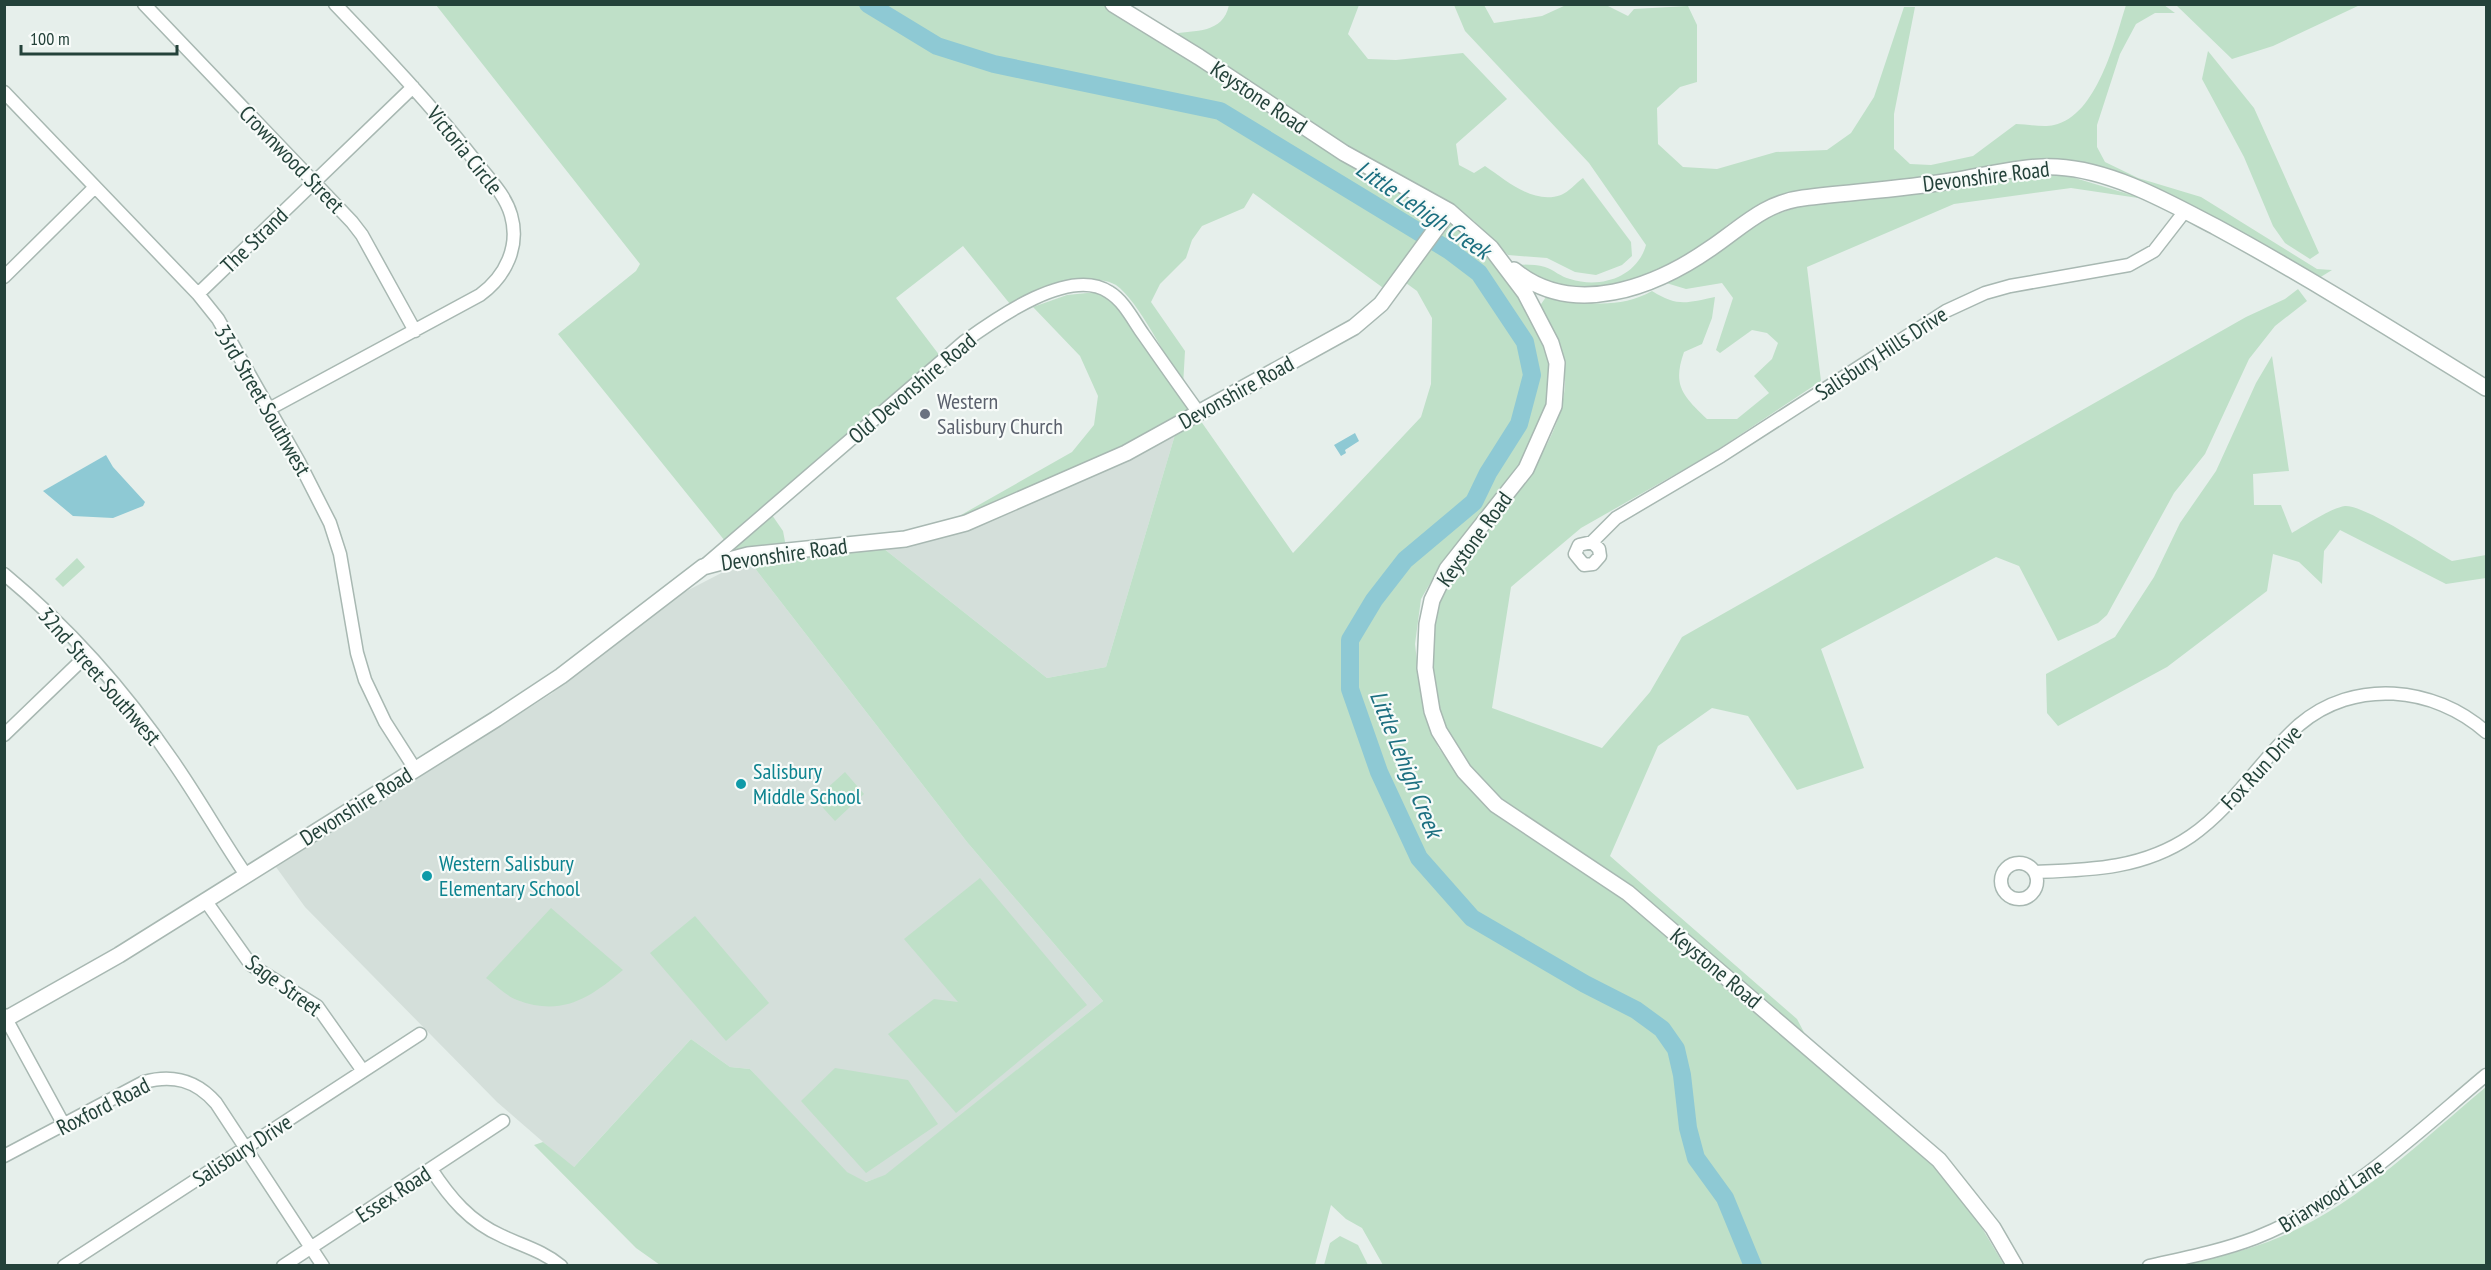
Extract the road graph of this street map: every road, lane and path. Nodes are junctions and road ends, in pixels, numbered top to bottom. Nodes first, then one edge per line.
1 (144, 4) edge
2 (335, 4) edge
3 (1113, 4) edge
4 (413, 87) junction
5 (4, 92) edge
6 (314, 182) junction
7 (95, 187) junction
8 (2185, 211) junction
9 (1446, 216) junction
10 (1501, 260) junction
11 (4, 277) edge
12 (198, 294) junction
13 (415, 330) junction
14 (2487, 388) edge
15 (269, 409) junction
16 (1199, 413) junction
17 (1592, 542) dead end
18 (703, 567) junction
19 (4, 574) edge
20 (87, 655) junction
21 (2487, 732) edge
22 (4, 735) edge
23 (415, 770) junction
24 (2034, 872) dead end
25 (246, 875) junction
26 (205, 900) junction
27 (5, 1018) edge
28 (420, 1034) dead end
29 (363, 1071) junction
30 (2487, 1075) edge
31 (503, 1121) dead end
32 (64, 1125) junction
33 (246, 1148) junction
34 (4, 1156) edge
35 (431, 1169) junction
36 (310, 1247) junction
37 (64, 1266) edge
38 (283, 1266) edge
39 (323, 1266) edge
40 (561, 1266) edge
41 (2015, 1266) edge
42 (2149, 1266) edge

1 - 6 street, Crownwood Street
2 - 4 street, Victoria Circle
3 - 9 street, Keystone Road
4 - 6 street, The Strand
4 - 13 street, Victoria Circle
5 - 7 street, 33rd Street Southwest
6 - 12 street, The Strand
6 - 13 street, Crownwood Street
7 - 11 street
7 - 12 street, 33rd Street Southwest
8 - 10 street, Devonshire Road
8 - 14 street, Devonshire Road
8 - 17 street, Salisbury Hills Drive
9 - 10 street, Keystone Road
9 - 16 street, Devonshire Road
10 - 41 street, Keystone Road
12 - 15 street, 33rd Street Southwest
13 - 15 street, Victoria Circle
15 - 23 street, 33rd Street Southwest
16 - 18 street, Devonshire Road
16 - 18 street, Old Devonshire Road
18 - 23 street, Devonshire Road
19 - 20 street, 32nd Street Southwest
20 - 22 street
20 - 25 street, 32nd Street Southwest
21 - 24 street, Fox Run Drive
23 - 25 street, Devonshire Road
25 - 26 street, Devonshire Road
26 - 27 street, Devonshire Road
26 - 29 street, Sage Street
27 - 32 street
28 - 29 street, Salisbury Drive
29 - 33 street, Salisbury Drive
30 - 42 street, Briarwood Lane
31 - 35 street, Essex Road
32 - 33 street, Roxford Road
32 - 34 street, Roxford Road
33 - 36 street, Roxford Road
33 - 37 street, Salisbury Drive
35 - 36 street, Essex Road
35 - 40 street
36 - 38 street, Essex Road
36 - 39 street, Roxford Road

